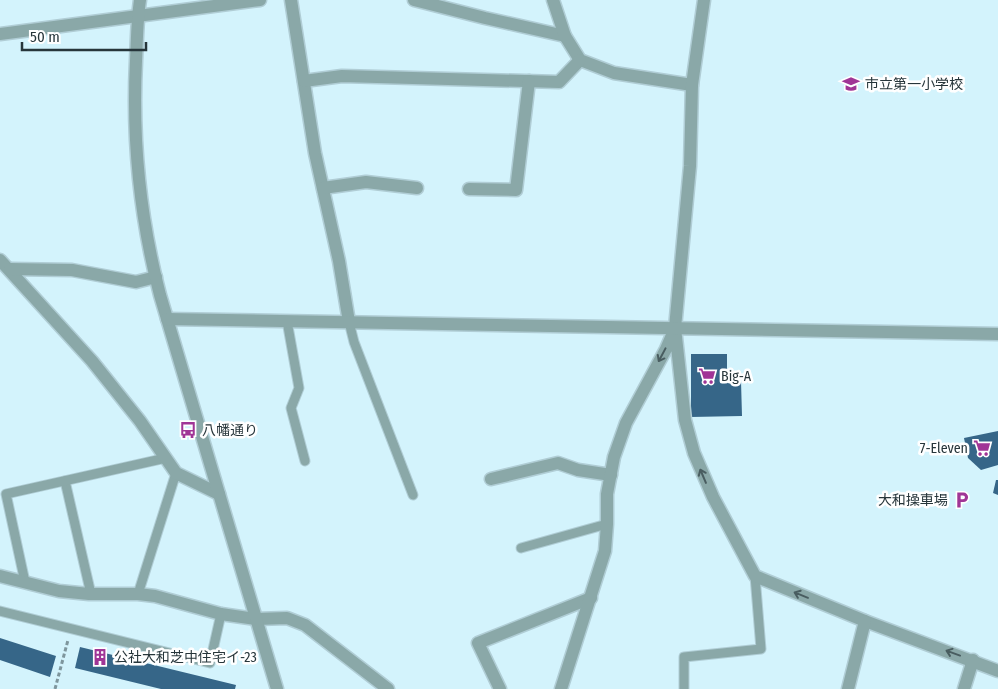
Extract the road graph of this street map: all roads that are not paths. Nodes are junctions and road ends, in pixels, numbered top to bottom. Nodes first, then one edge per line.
1 (140, 0) edge
2 (260, 0) edge
3 (291, 0) edge
4 (414, 0) edge
5 (553, 0) edge
6 (704, 0) edge
7 (138, 15) junction
8 (0, 34) edge
9 (565, 36) junction
10 (580, 60) junction
11 (304, 81) junction
12 (529, 81) junction
13 (692, 85) junction
14 (324, 188) junction
15 (417, 188) dead end
16 (469, 189) dead end
17 (0, 260) edge
18 (10, 269) junction
19 (156, 276) junction
20 (167, 319) junction
21 (287, 321) junction
22 (349, 322) junction
23 (675, 328) junction
24 (998, 334) edge
25 (166, 458) junction
26 (305, 461) dead end
27 (176, 473) junction
28 (611, 475) junction
29 (491, 478) dead end
30 (65, 481) junction
31 (219, 494) junction
32 (413, 495) dead end
33 (608, 524) junction
34 (521, 548) dead end
35 (0, 576) edge
36 (755, 576) junction
37 (25, 582) junction
38 (92, 594) junction
39 (138, 594) junction
40 (591, 598) junction
41 (0, 611) edge
42 (221, 614) junction
43 (256, 619) junction
44 (865, 620) junction
45 (973, 660) junction
46 (998, 671) edge
47 (277, 689) edge
48 (388, 689) edge
49 (500, 689) edge
50 (561, 689) edge
51 (684, 689) edge
52 (848, 689) edge
53 (964, 689) edge

1 - 7 street
2 - 7 street
3 - 11 street
4 - 9 street
5 - 9 street
6 - 13 street
7 - 8 street
7 - 19 street
9 - 10 street
10 - 12 street
10 - 13 street
11 - 12 street
11 - 14 street
12 - 16 street
13 - 23 street
14 - 15 street
14 - 22 street
17 - 18 street
18 - 19 street
18 - 25 street
19 - 20 street
20 - 21 street
20 - 31 street
21 - 22 street
21 - 26 lane
22 - 23 street
22 - 32 lane
23 - 24 street
23 -> 28 street
36 -> 23 street
25 - 27 street
25 - 30 lane
27 - 31 street
27 - 39 lane
28 - 29 street
28 - 33 street
30 - 37 lane
30 - 38 lane
31 - 43 street
33 - 34 lane
33 - 40 street
35 - 37 street
44 -> 36 street
36 - 51 lane
37 - 38 street
38 - 39 street
39 - 42 street
40 - 49 street
40 - 50 street
41 - 42 lane
42 - 43 street
43 - 47 street
43 - 48 street
45 -> 44 street
44 - 52 street
45 - 46 street
45 - 53 street

